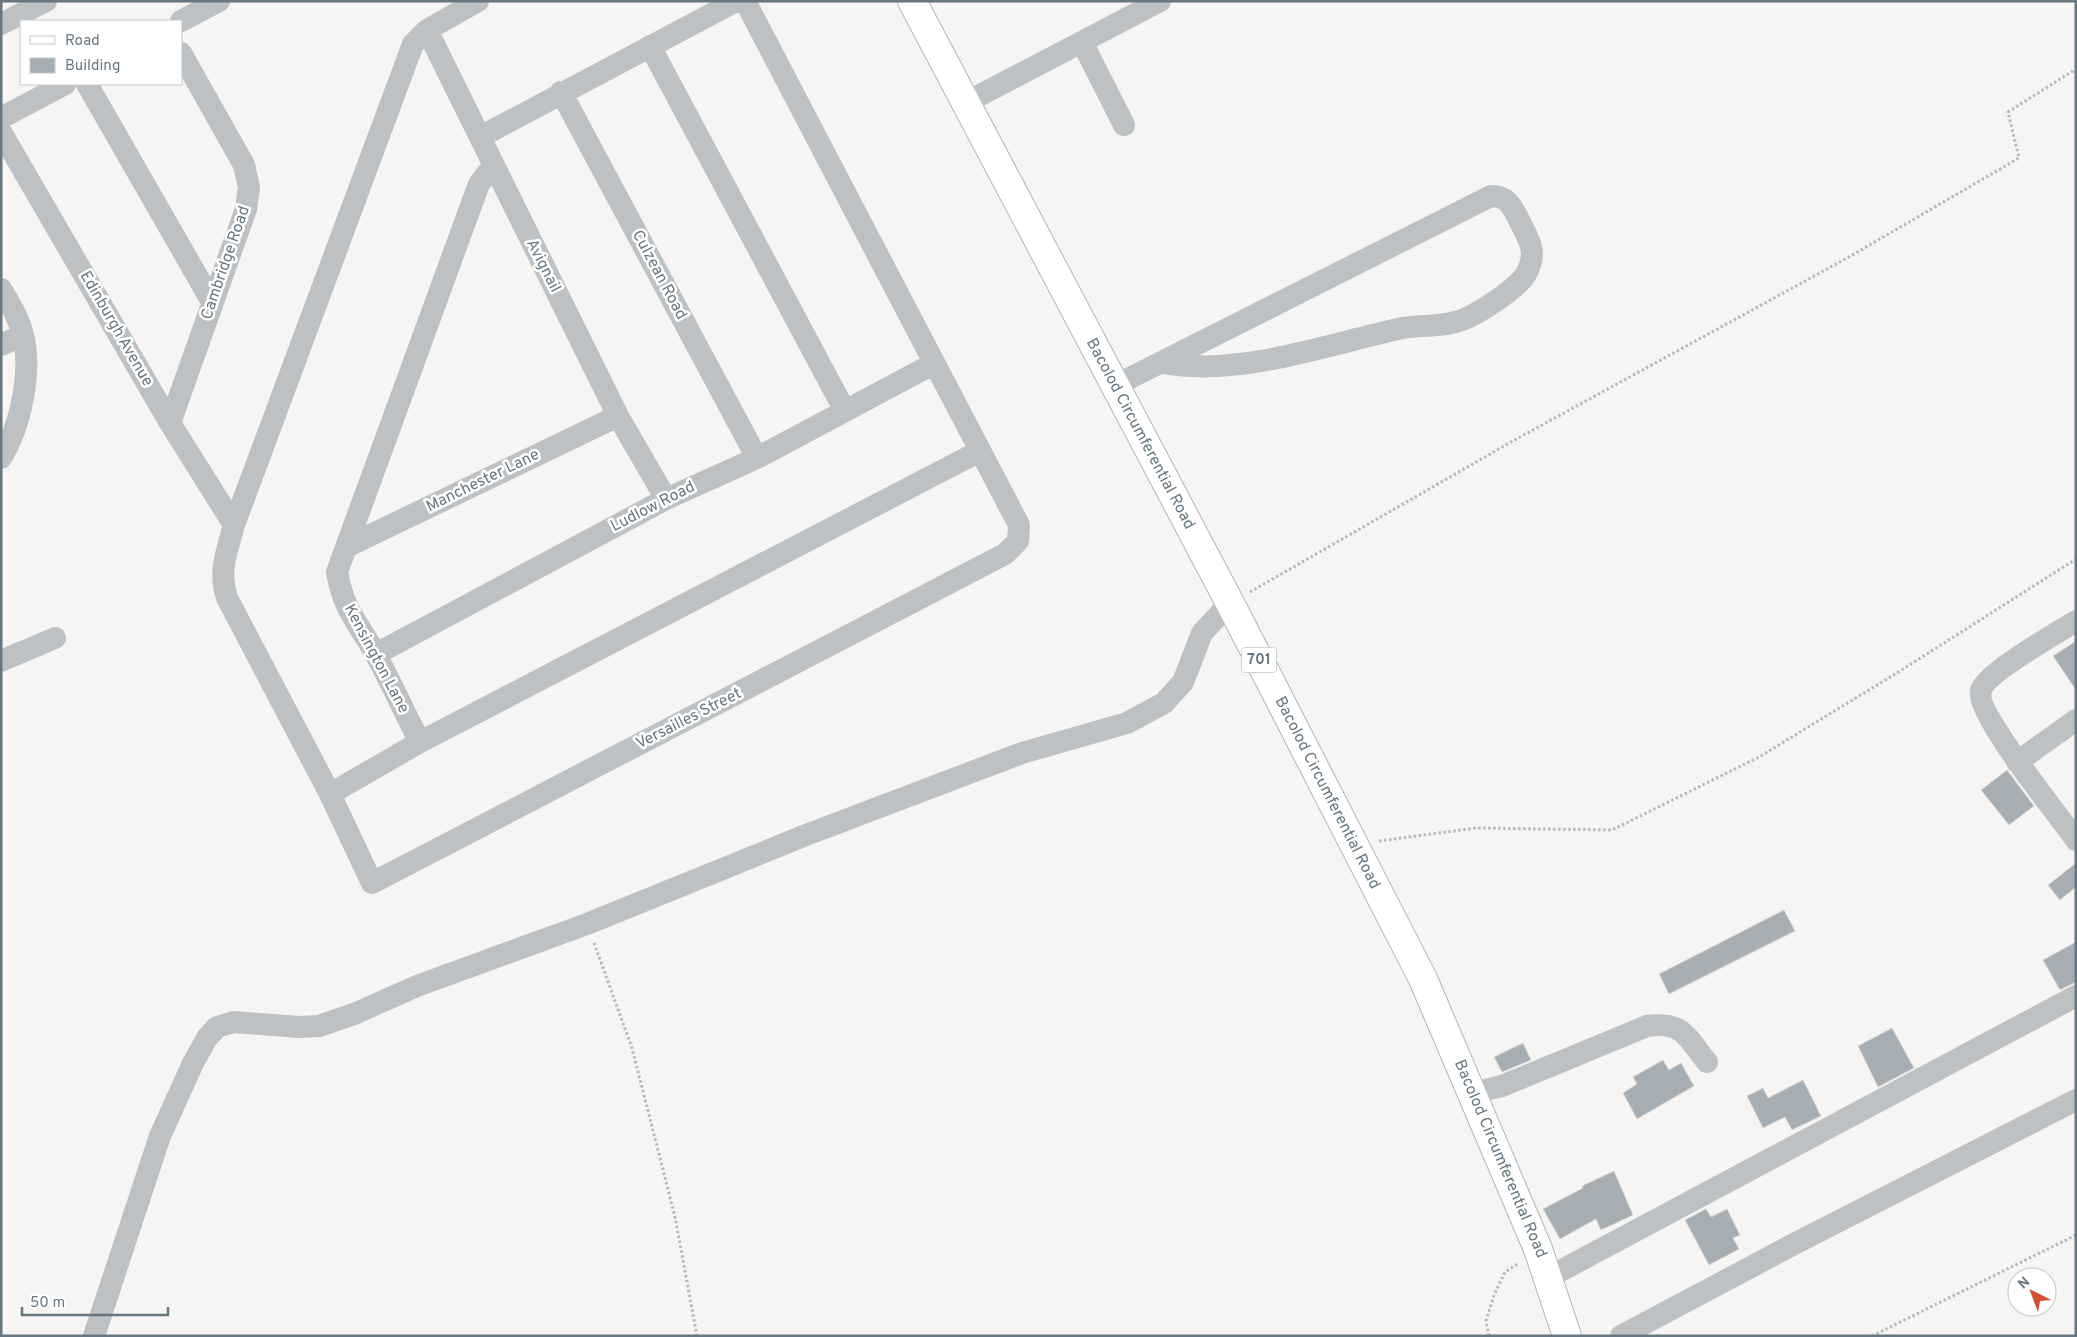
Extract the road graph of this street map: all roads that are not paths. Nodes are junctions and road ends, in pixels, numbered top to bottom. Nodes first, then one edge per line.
1 (46, 1) edge
2 (220, 1) edge
3 (478, 1) edge
4 (736, 1) edge
5 (745, 1) edge
6 (912, 1) edge
7 (1160, 1) edge
8 (182, 21) edge
9 (1, 24) edge
10 (427, 30) junction
11 (1082, 42) junction
12 (650, 46) junction
13 (182, 56) edge
14 (63, 85) edge
15 (88, 85) edge
16 (561, 92) junction
17 (965, 103) junction
18 (1, 118) edge
19 (1124, 125) dead end
20 (1, 132) edge
21 (480, 136) junction
22 (493, 166) junction
23 (1, 290) edge
24 (212, 302) junction
25 (23, 335) junction
26 (1, 345) edge
27 (1163, 362) junction
28 (933, 364) junction
29 (1114, 386) junction
30 (845, 412) junction
31 (618, 416) junction
32 (170, 423) junction
33 (980, 451) junction
34 (1, 458) edge
35 (757, 458) junction
36 (666, 498) junction
37 (234, 525) junction
38 (348, 546) junction
39 (1230, 603) junction
40 (2076, 621) edge
41 (55, 638) dead end
42 (376, 654) junction
43 (1, 661) edge
44 (2076, 720) edge
45 (420, 742) junction
46 (2017, 762) junction
47 (330, 794) junction
48 (2072, 825) edge
49 (2076, 996) edge
50 (1707, 1062) dead end
51 (1473, 1093) junction
52 (2076, 1100) edge
53 (1549, 1277) junction
54 (94, 1336) edge
55 (1567, 1336) edge
56 (1621, 1336) edge

1 - 9 street
2 - 8 street
3 - 10 street
4 - 12 street
5 - 28 street
6 - 17 main road, Bacolod Circumferential Road / 701
7 - 11 street
10 - 21 street, Avignail
10 - 37 street
11 - 17 street
11 - 19 street
12 - 16 street
12 - 30 street
13 - 24 street, Cambridge Road
14 - 18 street
15 - 24 street
16 - 21 street
16 - 35 street, Culzean Road
17 - 29 main road, Bacolod Circumferential Road / 701
20 - 32 street, Edinburgh Avenue
21 - 22 street, Avignail
22 - 31 street, Avignail
22 - 38 street, Kensington Lane
23 - 25 street
24 - 32 street, Cambridge Road
25 - 26 street
25 - 34 street
27 - 27 street
27 - 29 street
28 - 30 street, Ludlow Road
28 - 33 street
29 - 39 main road, Bacolod Circumferential Road / 701
30 - 35 street, Ludlow Road
31 - 36 street, Avignail
31 - 38 street, Manchester Lane
32 - 37 street, Edinburgh Avenue
33 - 45 street
33 - 47 street, Versailles Street
35 - 36 street, Ludlow Road
36 - 42 street, Ludlow Road
37 - 47 street
38 - 42 street, Kensington Lane
39 - 51 main road, Bacolod Circumferential Road / 701
39 - 54 street
40 - 46 street
41 - 43 street
42 - 45 street, Kensington Lane
44 - 46 street
45 - 47 street
46 - 48 street
49 - 53 street
50 - 51 street
51 - 53 main road, Bacolod Circumferential Road / 701
52 - 56 street
53 - 55 main road, Bacolod Circumferential Road / 701

